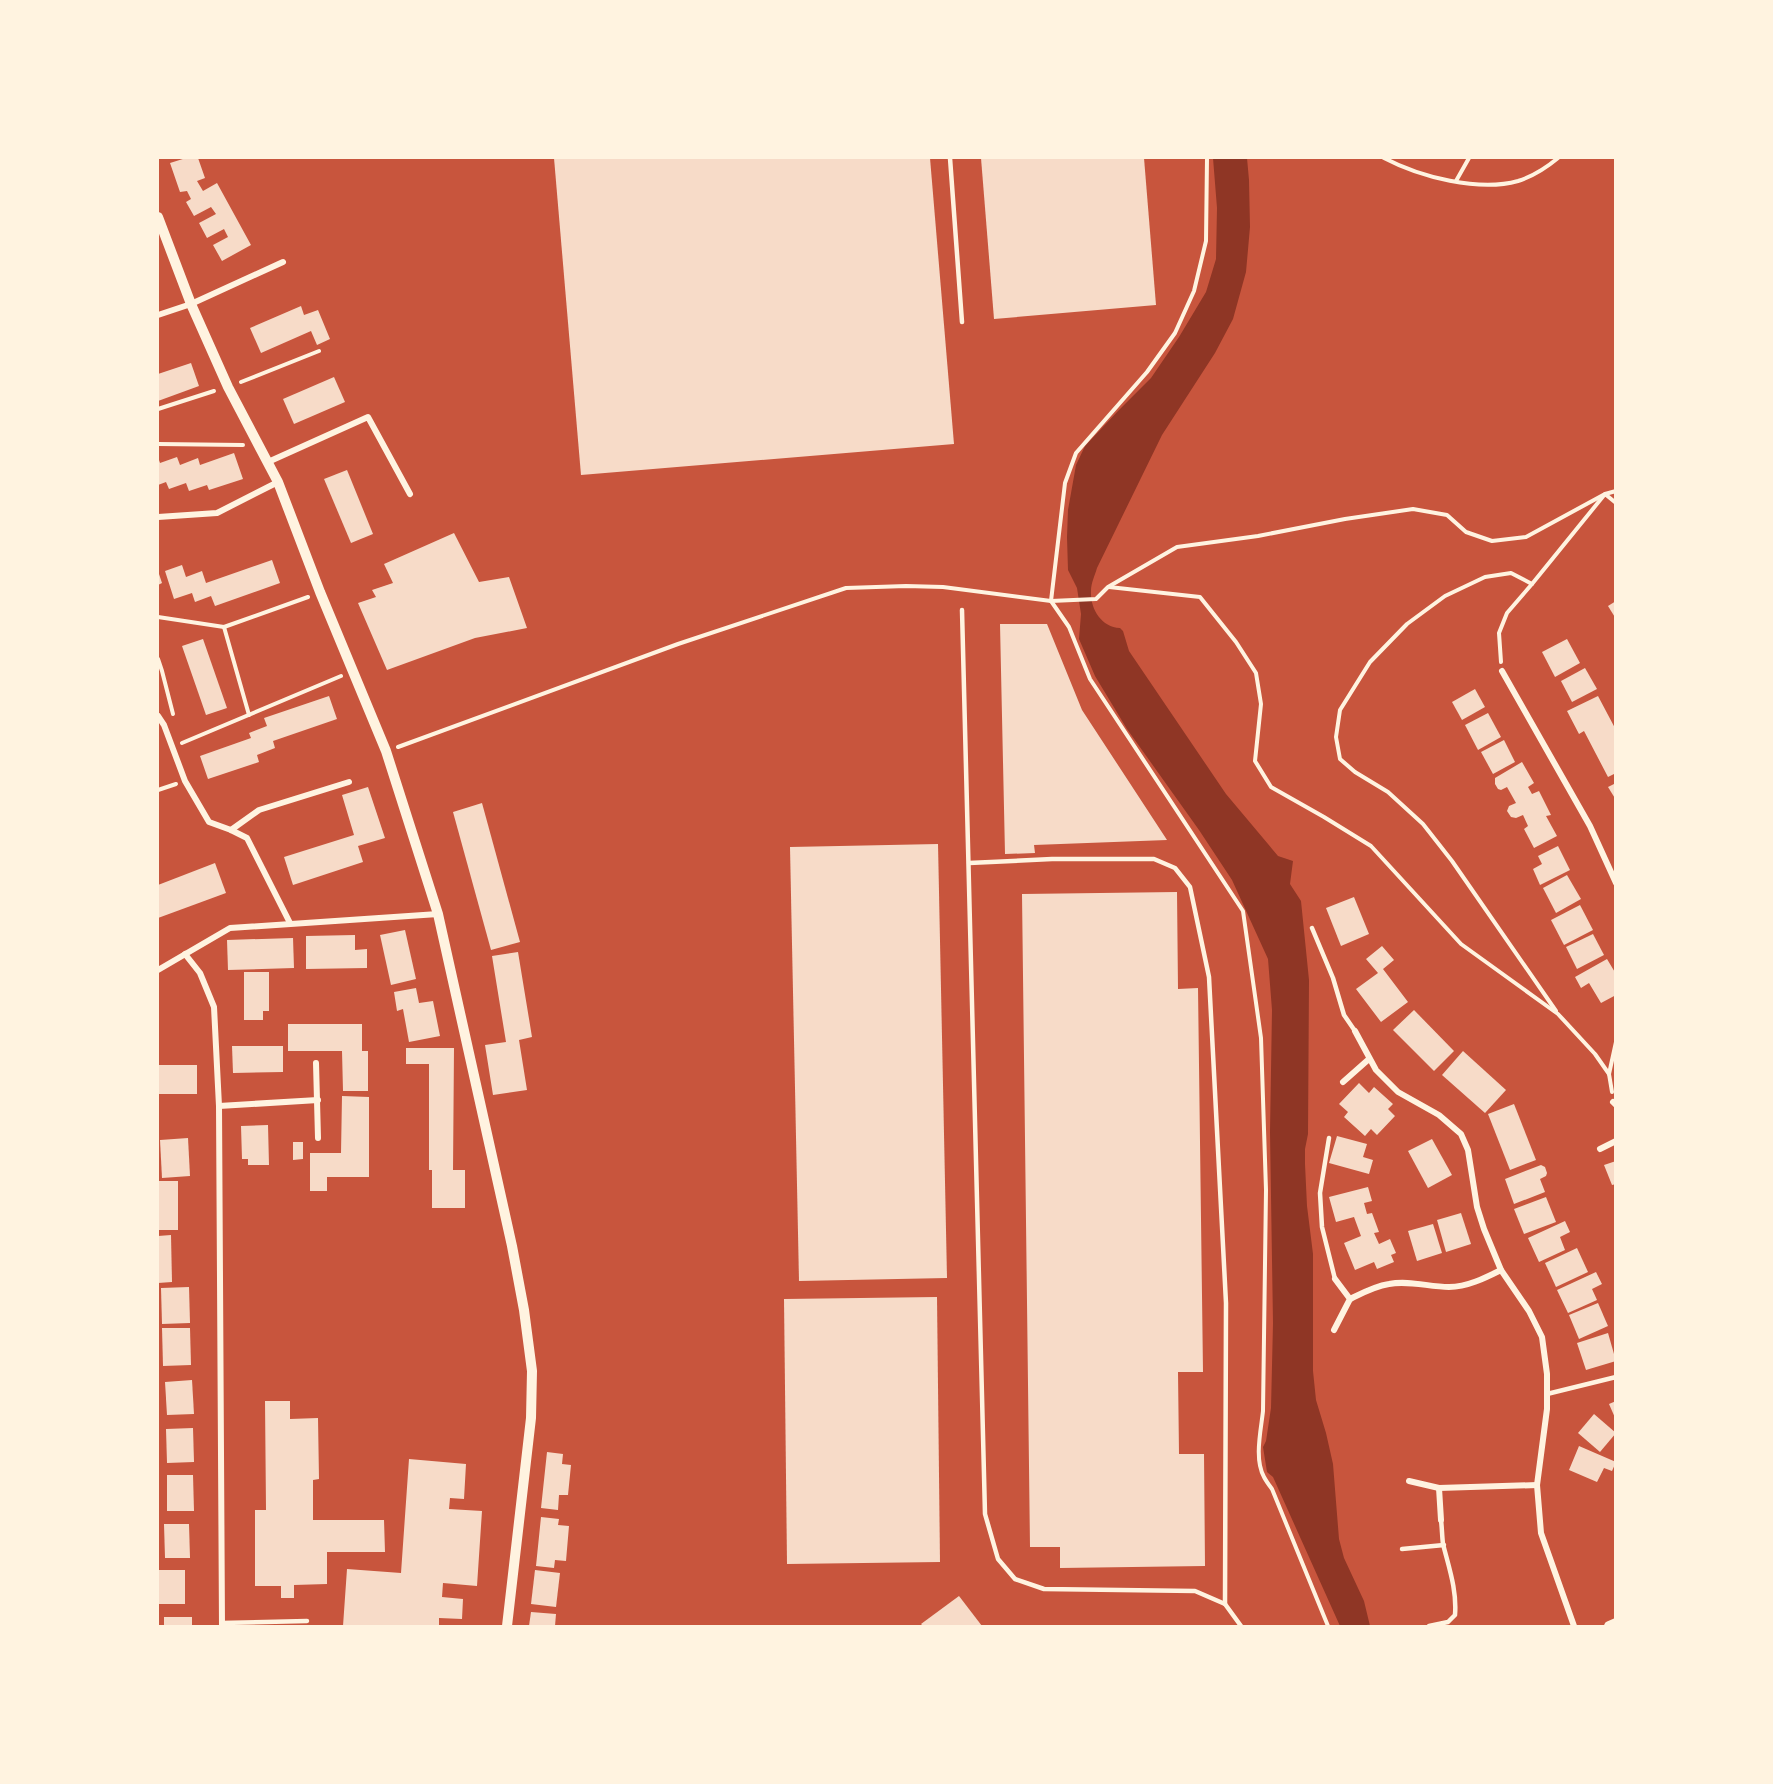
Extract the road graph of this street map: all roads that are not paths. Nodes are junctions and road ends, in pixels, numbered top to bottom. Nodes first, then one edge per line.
1 (950, 158) edge
2 (158, 217) edge
3 (283, 262) dead end
4 (191, 304) junction
5 (158, 315) edge
6 (962, 322) dead end
7 (268, 462) junction
8 (278, 482) junction
9 (410, 494) dead end
10 (158, 517) edge
11 (962, 610) dead end
12 (1502, 670) road end
13 (158, 716) edge
14 (349, 782) dead end
15 (231, 830) junction
16 (969, 863) junction
17 (1616, 883) edge
18 (438, 914) junction
19 (290, 923) junction
20 (1312, 928) dead end
21 (185, 954) junction
22 (158, 970) edge
23 (1355, 1031) joint
24 (1369, 1059) junction
25 (316, 1063) dead end
26 (1343, 1082) dead end
27 (318, 1100) junction
28 (219, 1106) junction
29 (318, 1138) dead end
30 (1329, 1138) dead end
31 (1616, 1141) edge
32 (1600, 1149) dead end
33 (1501, 1270) junction
34 (1335, 1280) joint
35 (1350, 1299) junction
36 (1334, 1330) dead end
37 (1616, 1377) edge
38 (1547, 1394) junction
39 (1409, 1481) dead end
40 (1538, 1485) junction
41 (1439, 1488) junction
42 (1441, 1520) joint
43 (1444, 1545) junction
44 (1402, 1549) dead end
45 (1225, 1604) junction
46 (307, 1621) dead end
47 (1616, 1623) edge
48 (222, 1624) edge
49 (507, 1626) edge
50 (1241, 1626) edge
51 (1429, 1626) edge
52 (1574, 1626) edge
53 (1609, 1626) edge

1 - 6 lane
2 - 4 street
3 - 4 street
4 - 5 street
4 - 7 street
7 - 8 street
7 - 9 street
8 - 10 street
8 - 18 street
11 - 16 lane
12 - 17 street
13 - 15 street
14 - 15 street
15 - 19 street
16 - 45 lane
16 - 45 lane
18 - 19 street
18 - 49 street
19 - 21 street
20 - 23 lane
21 - 22 street
21 - 28 street
23 - 24 street
24 - 26 street
24 - 33 street
25 - 27 street
27 - 28 street
27 - 29 street
28 - 48 street
30 - 34 lane
31 - 32 street
33 - 35 street
33 - 38 street
34 - 35 street
35 - 36 street
37 - 38 lane
38 - 40 street
39 - 41 street
40 - 41 street
40 - 52 street
41 - 42 street
42 - 43 lane
43 - 44 lane
43 - 51 lane
45 - 50 lane
46 - 48 lane
47 - 53 street

